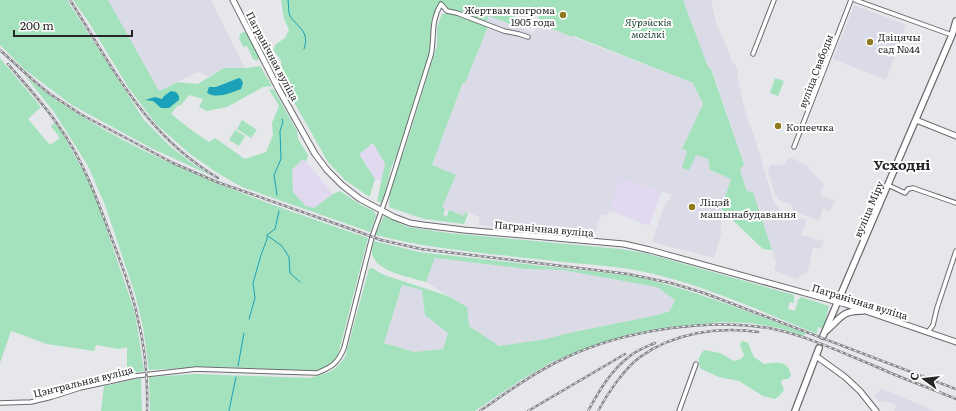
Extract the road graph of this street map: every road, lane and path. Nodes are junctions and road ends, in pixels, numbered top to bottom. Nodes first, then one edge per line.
1 (233, 0) edge
2 (443, 0) edge
3 (774, 0) edge
4 (851, 0) edge
5 (855, 0) edge
6 (440, 4) junction
7 (956, 21) edge
8 (952, 35) junction
9 (528, 37) dead end
10 (753, 54) dead end
11 (916, 120) junction
12 (956, 136) edge
13 (794, 147) dead end
14 (888, 184) junction
15 (956, 203) edge
16 (381, 210) junction
17 (956, 251) edge
18 (838, 302) junction
19 (862, 311) junction
20 (928, 332) junction
21 (956, 342) edge
22 (819, 348) dead end
23 (816, 356) junction
24 (696, 364) dead end
25 (0, 403) edge
26 (679, 411) edge
27 (795, 411) edge
28 (876, 411) edge

1 - 16 street, Пагранічная вуліца
2 - 6 street, Цэнтральная вуліца
3 - 10 street
4 - 13 street, вуліца Свабоды
5 - 8 street
6 - 9 street
6 - 16 street, Цэнтральная вуліца
7 - 8 main road, вуліца Міру
8 - 11 main road, вуліца Міру
11 - 12 street
11 - 14 main road, вуліца Міру
14 - 15 street
14 - 18 main road, вуліца Міру
16 - 18 street, Пагранічная вуліца
16 - 25 street, Цэнтральная вуліца
17 - 20 street
18 - 19 street, Пагранічная вуліца
18 - 19 main road, вуліца Міру
19 - 20 street, Пагранічная вуліца
20 - 21 street, Пагранічная вуліца
22 - 23 main road
23 - 27 main road
23 - 28 street
24 - 26 street

